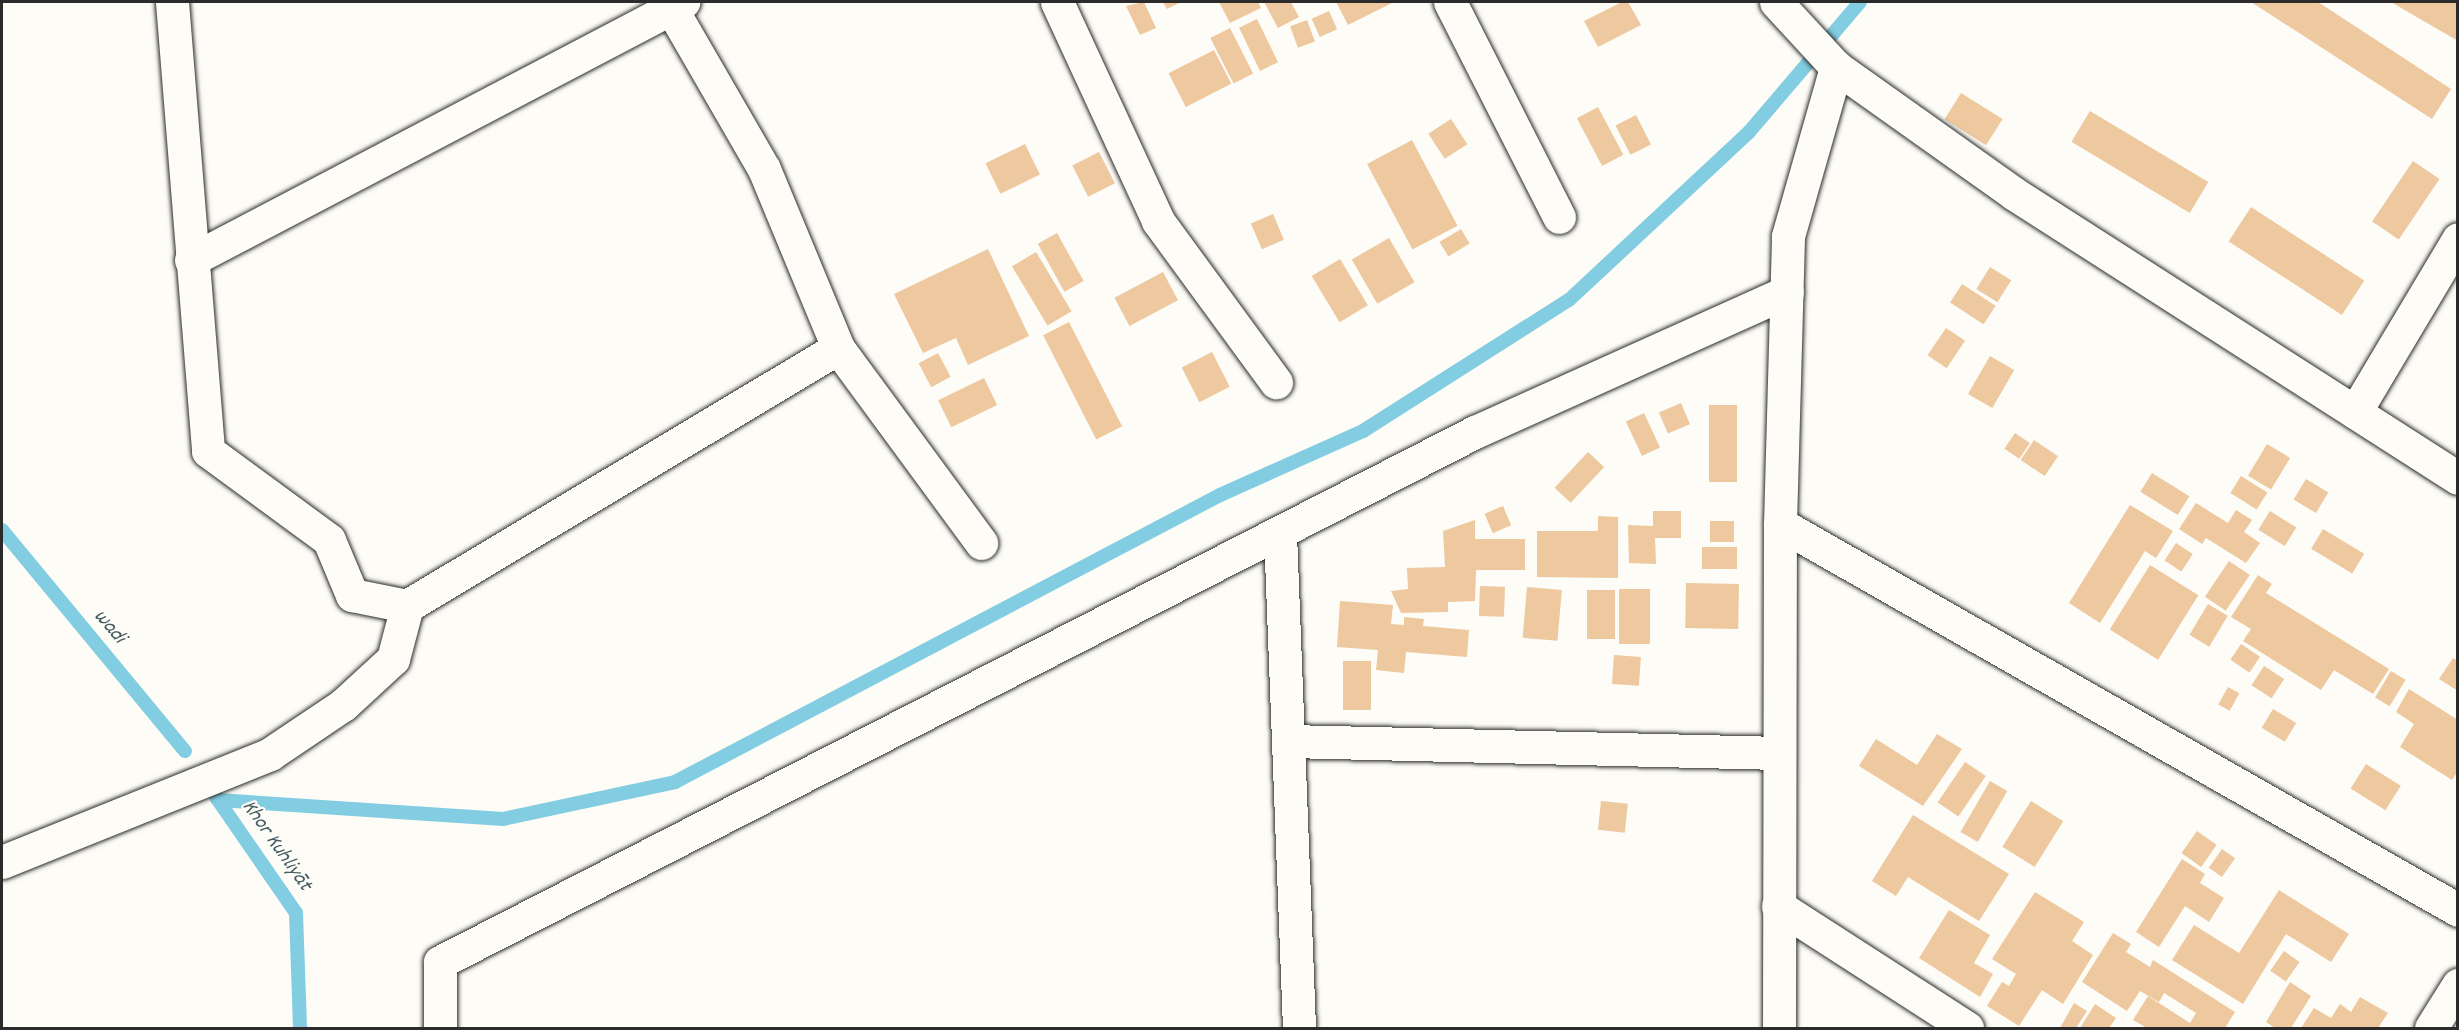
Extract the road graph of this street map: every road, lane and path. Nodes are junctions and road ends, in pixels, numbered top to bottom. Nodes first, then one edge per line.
1 (172, 2) edge
2 (1058, 2) edge
3 (1450, 2) edge
4 (1776, 2) edge
5 (677, 5) edge
6 (1836, 67) junction
7 (1559, 217) dead end
8 (2457, 239) edge
9 (190, 260) junction
10 (1787, 292) junction
11 (838, 348) junction
12 (1276, 382) dead end
13 (2355, 412) junction
14 (2457, 478) edge
15 (1780, 524) junction
16 (1280, 533) junction
17 (981, 543) dead end
18 (407, 606) junction
19 (1289, 741) junction
20 (1779, 753) junction
21 (2, 862) edge
22 (1778, 906) junction
23 (2457, 910) edge
24 (2457, 985) edge
25 (440, 1029) edge
26 (1299, 1029) edge
27 (1779, 1029) edge
28 (1967, 1029) edge
29 (2431, 1029) edge

1 - 9 street
2 - 12 street
3 - 7 street
4 - 6 street
5 - 9 street
5 - 11 street
6 - 10 street
6 - 13 street
8 - 13 street
9 - 18 street
10 - 15 street
10 - 16 street
11 - 17 street
11 - 18 street
13 - 14 street
15 - 20 street
15 - 23 street
16 - 19 street
16 - 25 street
18 - 21 street
19 - 20 street
19 - 26 street
20 - 22 street
22 - 27 street
22 - 28 street
24 - 29 street

